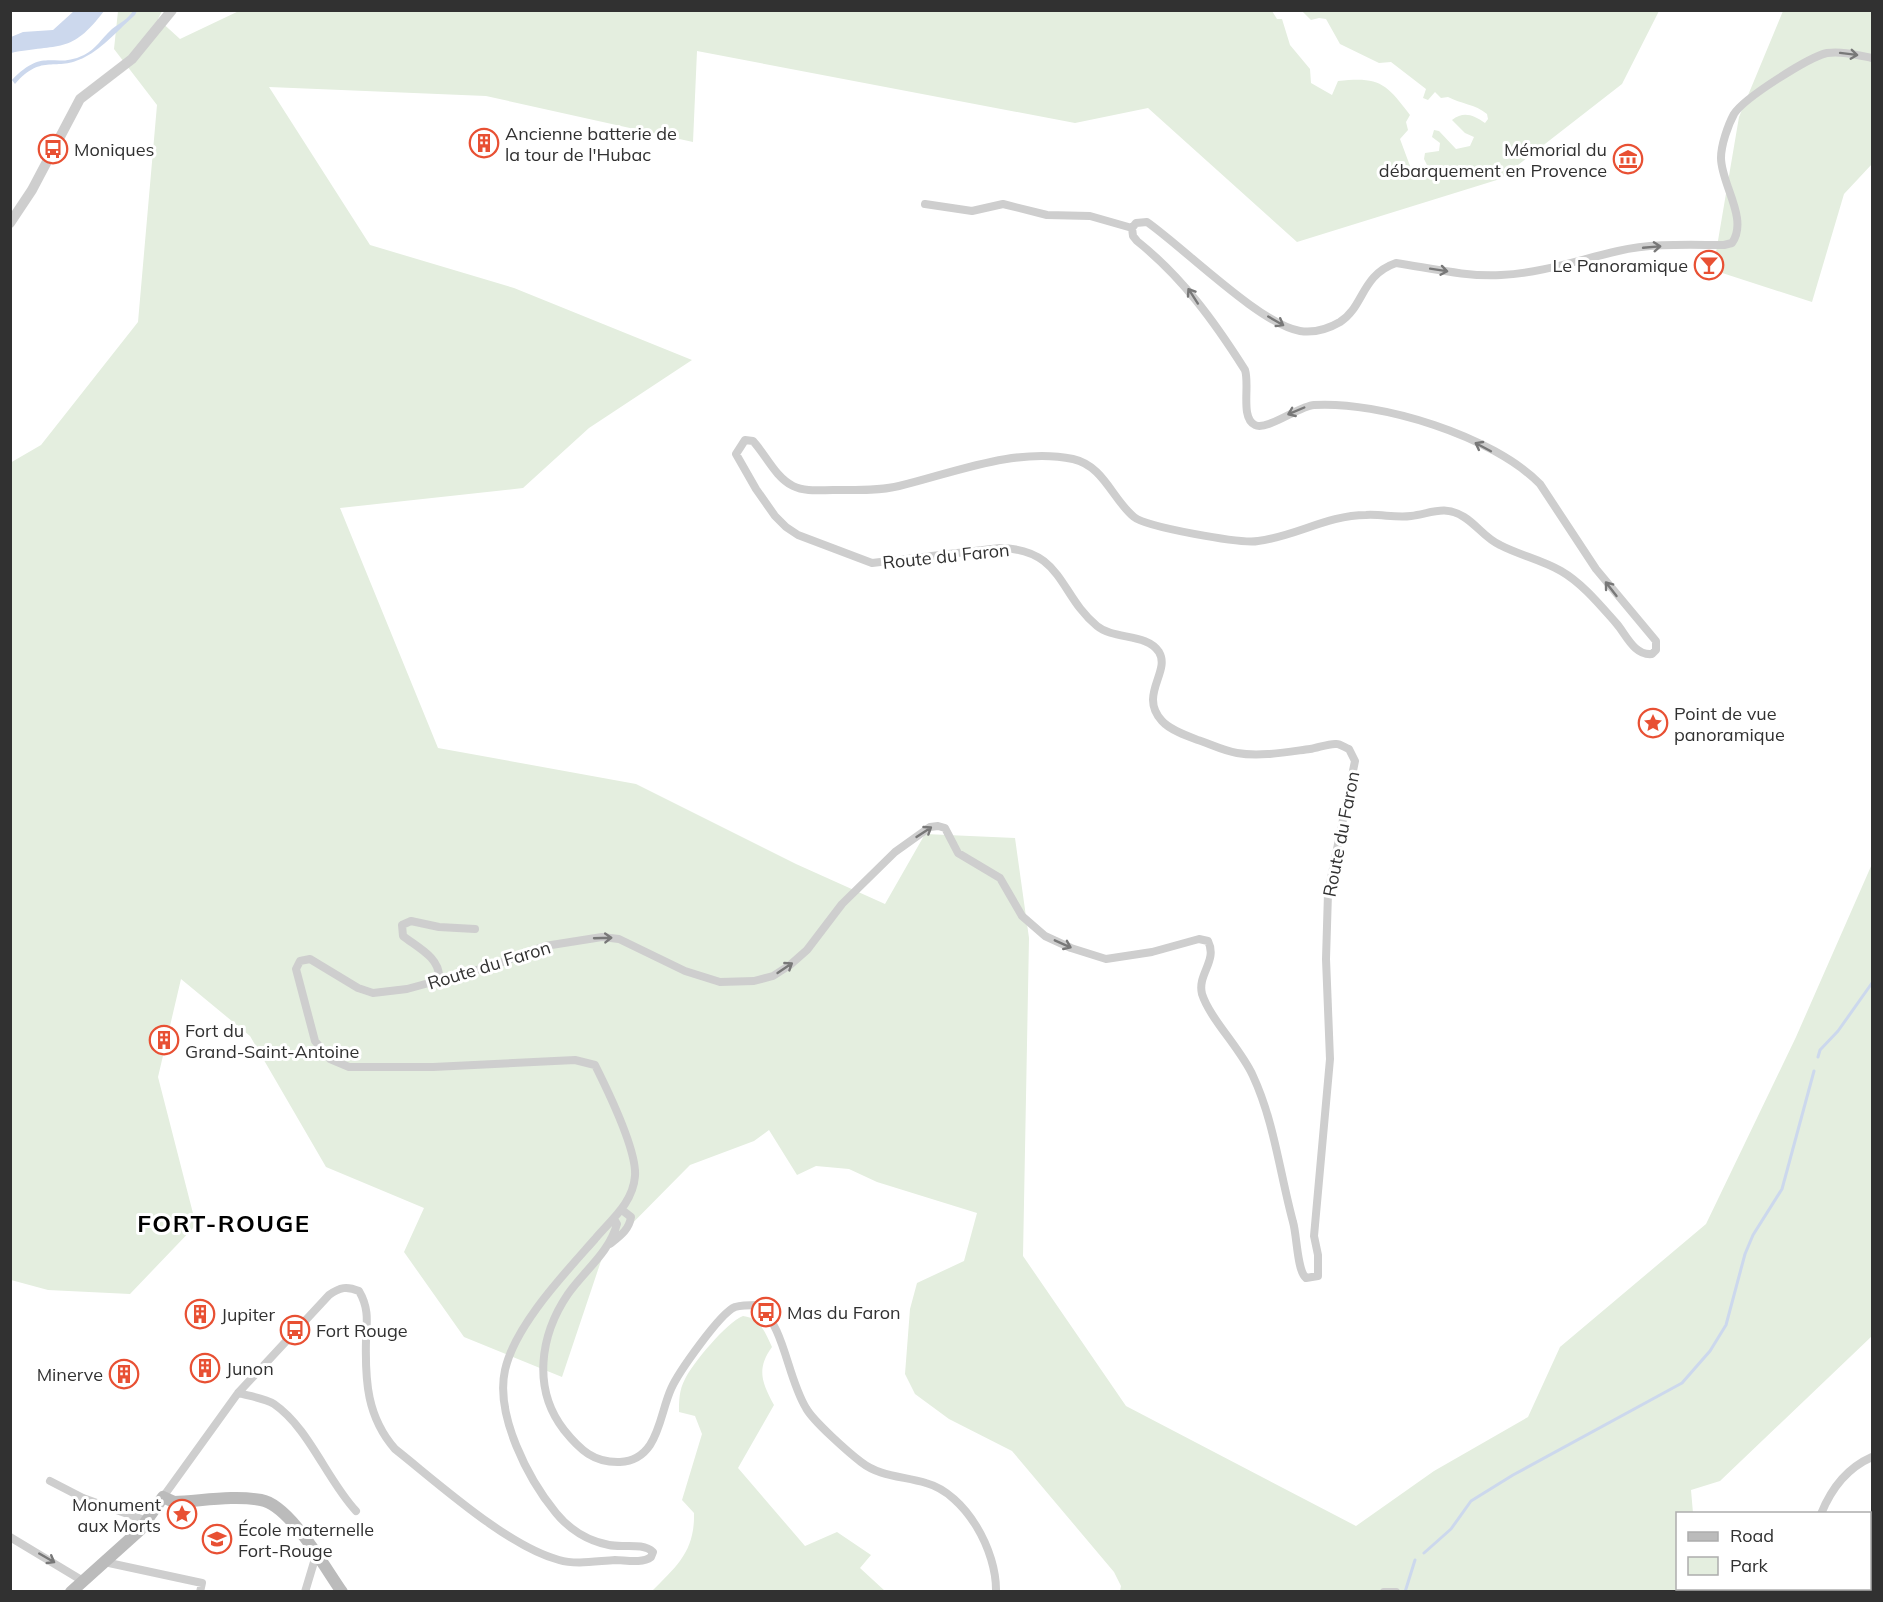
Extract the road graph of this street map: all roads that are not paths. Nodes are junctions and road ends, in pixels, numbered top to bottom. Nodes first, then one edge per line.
1 (172, 10) edge
2 (1872, 58) edge
3 (925, 204) dead end
4 (10, 223) edge
5 (1132, 228) junction
6 (475, 929) dead end
7 (439, 979) junction
8 (622, 1210) junction
9 (614, 1219) junction
10 (608, 1245) junction
11 (238, 1393) junction
12 (1872, 1457) edge
13 (50, 1481) dead end
14 (163, 1497) junction
15 (356, 1511) dead end
16 (1822, 1512) edge
17 (147, 1521) junction
18 (10, 1537) edge
19 (319, 1558) junction
20 (105, 1559) junction
21 (83, 1581) junction
22 (71, 1592) edge
23 (200, 1592) edge
24 (305, 1592) edge
25 (342, 1592) edge
26 (996, 1592) edge
27 (1384, 1592) edge
28 (1396, 1592) edge

1 - 4 street
5 -> 2 street
3 - 5 street
7 -> 5 street, Route du Faron
6 - 7 street
7 - 8 street, Route du Faron
8 - 9 street
8 - 10 street
9 - 10 street
9 - 11 street
10 - 26 street
11 - 14 street
11 - 15 street
12 - 16 street
13 - 17 street
14 - 17 main road
14 - 19 main road
17 - 20 main road
18 -> 21 street
19 - 24 street
19 - 25 main road
20 - 21 main road
20 - 23 street
21 - 22 main road
27 - 28 street

